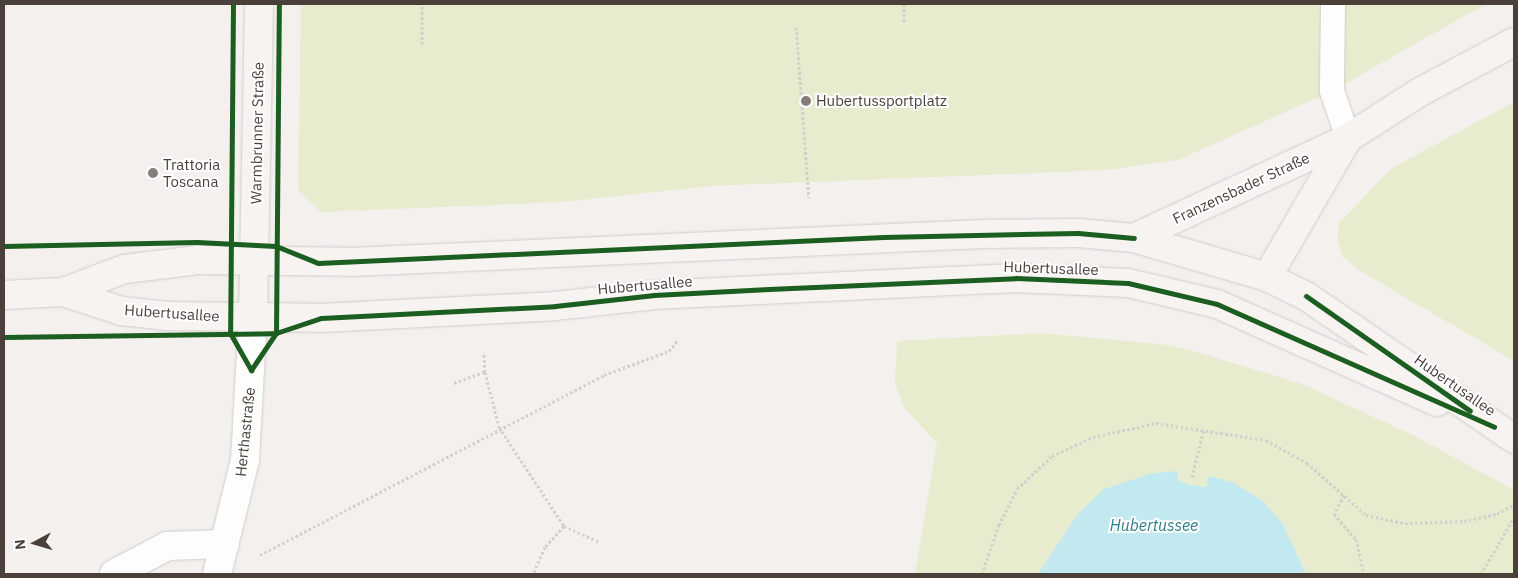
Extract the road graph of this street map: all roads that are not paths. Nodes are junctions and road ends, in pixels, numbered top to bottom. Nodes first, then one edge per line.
1 (259, 4) edge
2 (1332, 4) edge
3 (1514, 42) edge
4 (1348, 138) junction
5 (1134, 238) junction
6 (254, 262) junction
7 (1267, 277) junction
8 (63, 292) junction
9 (4, 294) edge
10 (1217, 304) junction
11 (253, 318) junction
12 (1504, 433) edge
13 (225, 544) junction
14 (114, 574) edge
15 (217, 574) edge

1 - 6 main road, Warmbrunner Straße
2 - 4 lane
3 - 4 main road, Franzensbader Straße
4 - 5 main road, Franzensbader Straße
4 - 7 main road, Franzensbader Straße
5 - 6 main road, Hubertusallee
5 - 7 main road, Hubertusallee
6 - 8 main road, Hubertusallee
6 - 11 main road
7 - 10 main road
7 - 12 main road, Hubertusallee
8 - 9 main road, Hubertusallee
8 - 11 main road, Hubertusallee
10 - 11 main road, Hubertusallee
10 - 12 main road, Hubertusallee
11 - 13 street, Herthastraße
13 - 14 street
13 - 15 street, Herthastraße

